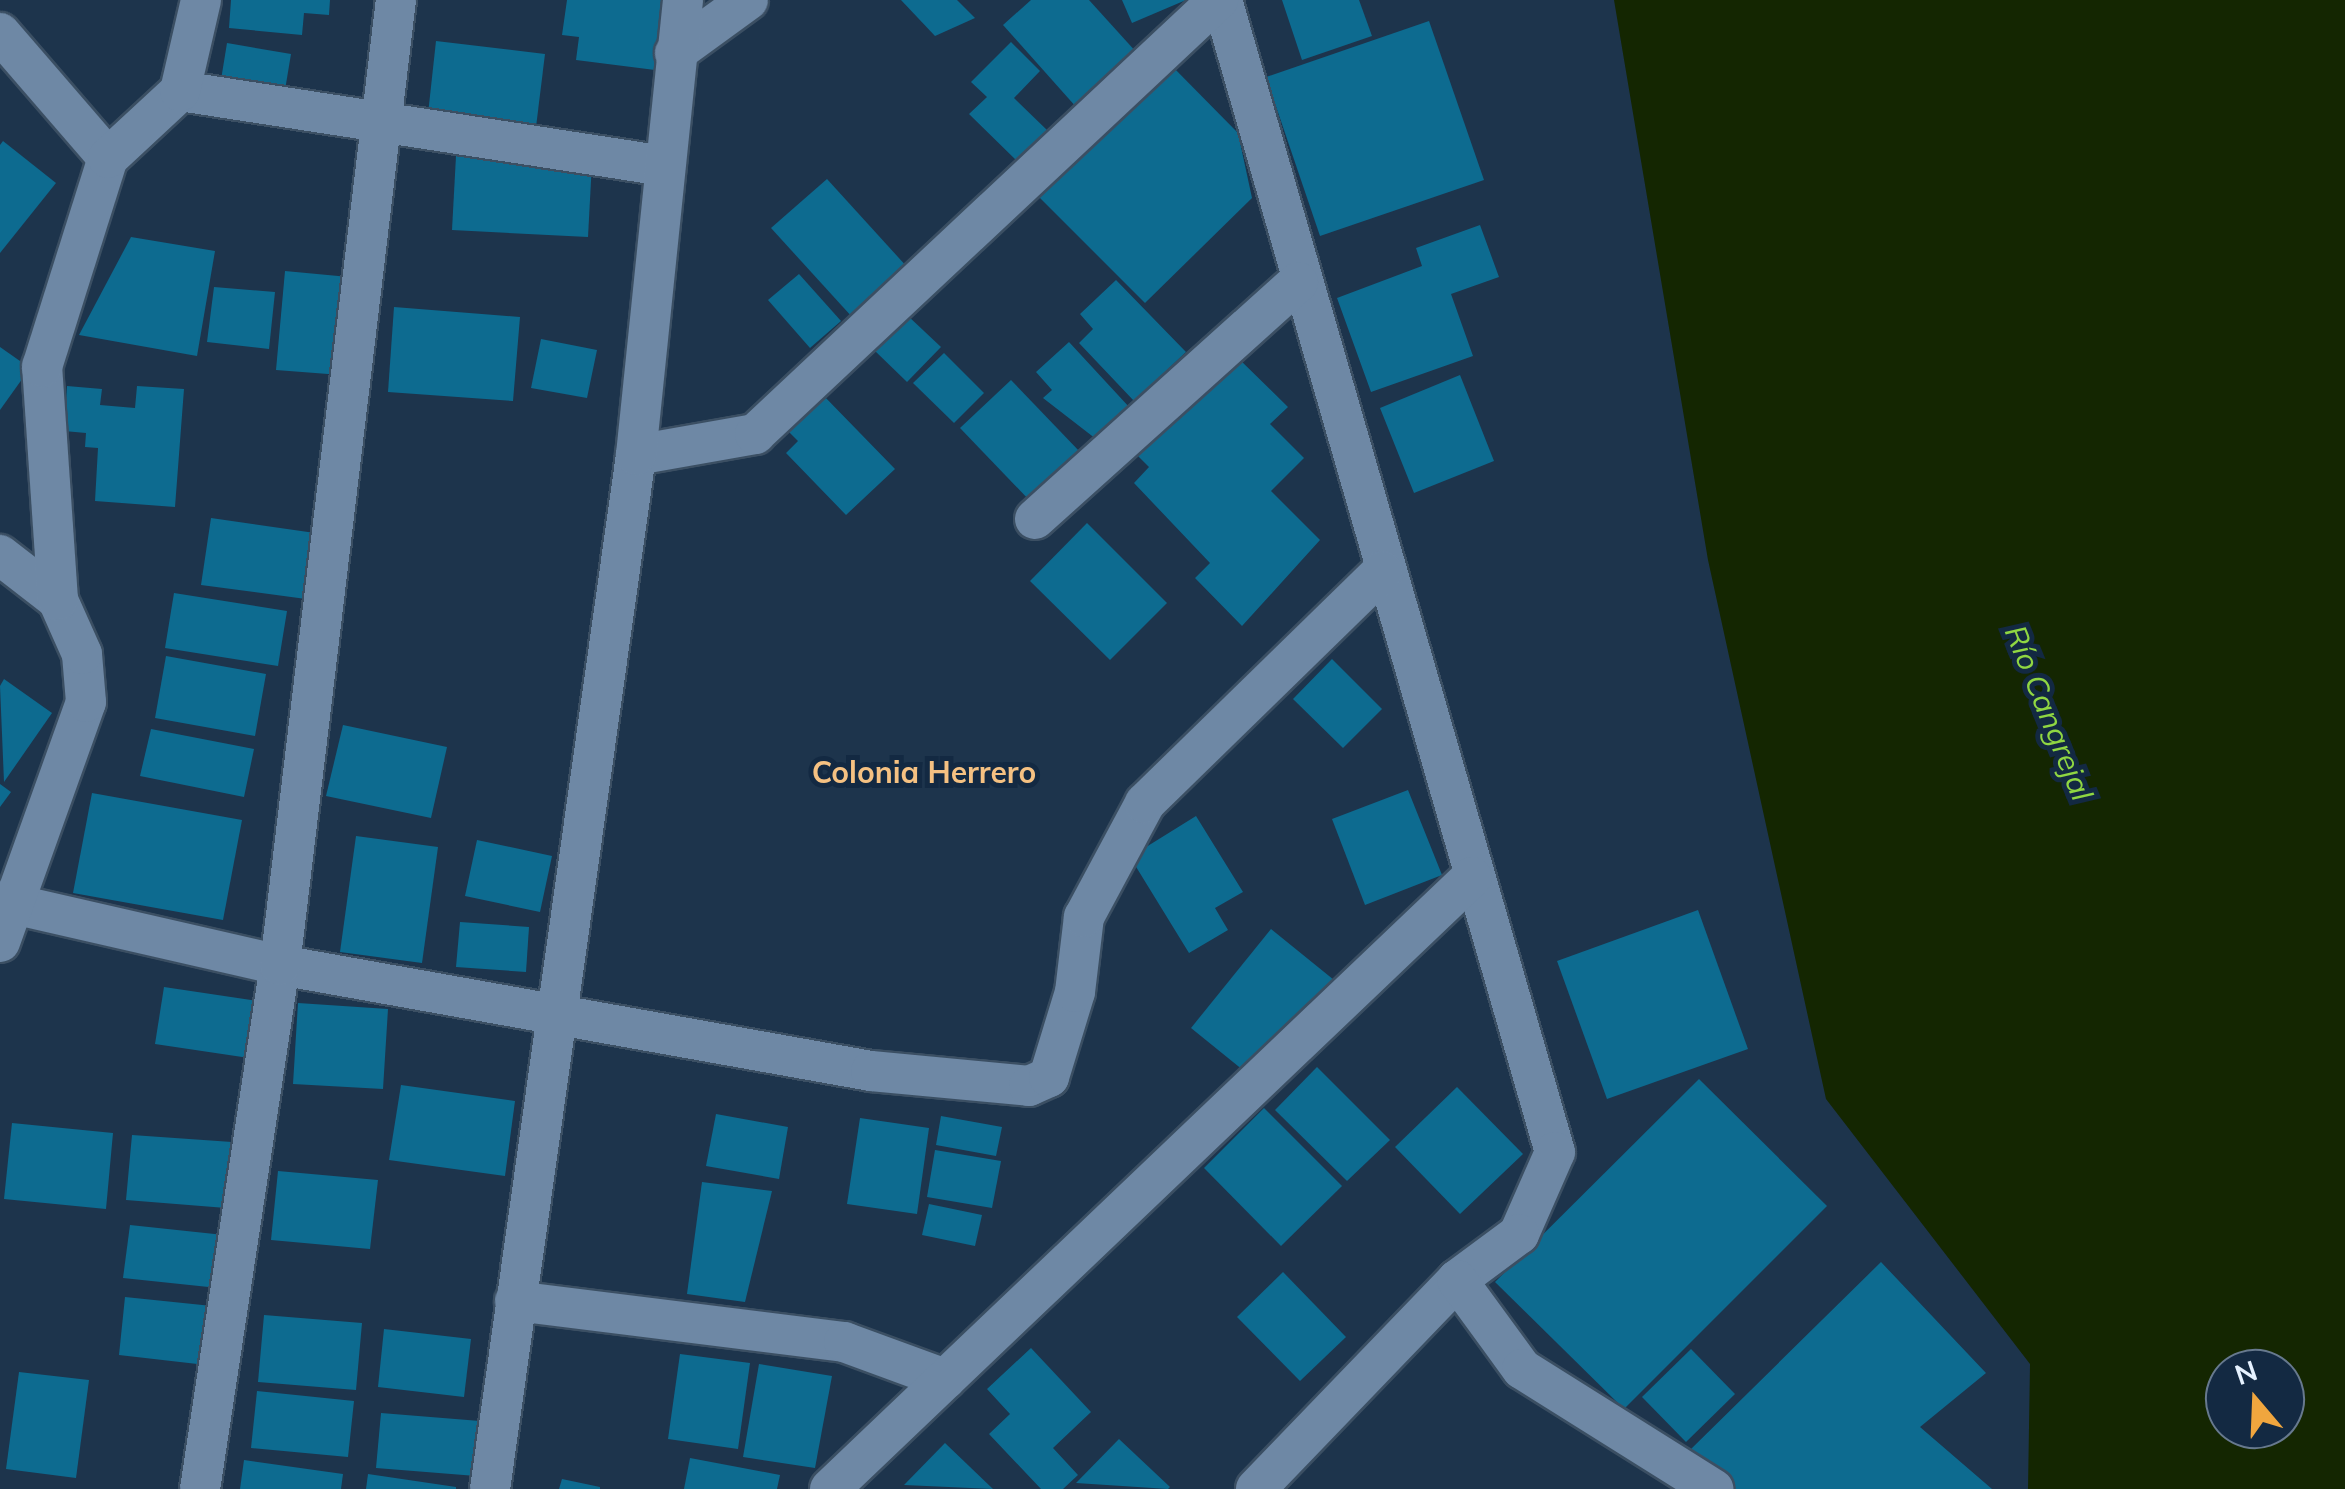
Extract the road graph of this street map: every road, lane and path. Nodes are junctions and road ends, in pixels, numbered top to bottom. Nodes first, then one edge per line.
1 (201, 0) edge
2 (396, 0) edge
3 (683, 0) edge
4 (748, 0) edge
5 (1220, 0) edge
6 (0, 33) edge
7 (675, 52) junction
8 (180, 91) junction
9 (381, 128) junction
10 (108, 158) junction
11 (660, 165) junction
12 (1298, 282) junction
13 (636, 455) junction
14 (1035, 518) dead end
15 (0, 555) edge
16 (1382, 571) junction
17 (58, 600) junction
18 (1472, 877) junction
19 (4, 901) edge
20 (0, 942) edge
21 (280, 964) junction
22 (555, 1007) junction
23 (1457, 1280) junction
24 (516, 1301) junction
25 (945, 1379) junction
26 (200, 1489) edge
27 (490, 1489) edge
28 (830, 1489) edge
29 (1256, 1489) edge
30 (1713, 1489) edge

1 - 8 street
2 - 9 street
3 - 7 street
4 - 7 street
5 - 12 street
5 - 13 street
6 - 10 street
7 - 11 street
8 - 9 street
8 - 10 street
9 - 11 street
9 - 21 street
10 - 17 street
11 - 13 street
12 - 14 street
12 - 16 street
13 - 22 street
15 - 17 street
16 - 18 street
16 - 22 street
17 - 19 street
18 - 23 street
18 - 25 street
19 - 20 street
19 - 21 street
21 - 22 street
21 - 26 street
22 - 24 street
23 - 29 street
23 - 30 street
24 - 25 street
24 - 27 street
25 - 28 street

